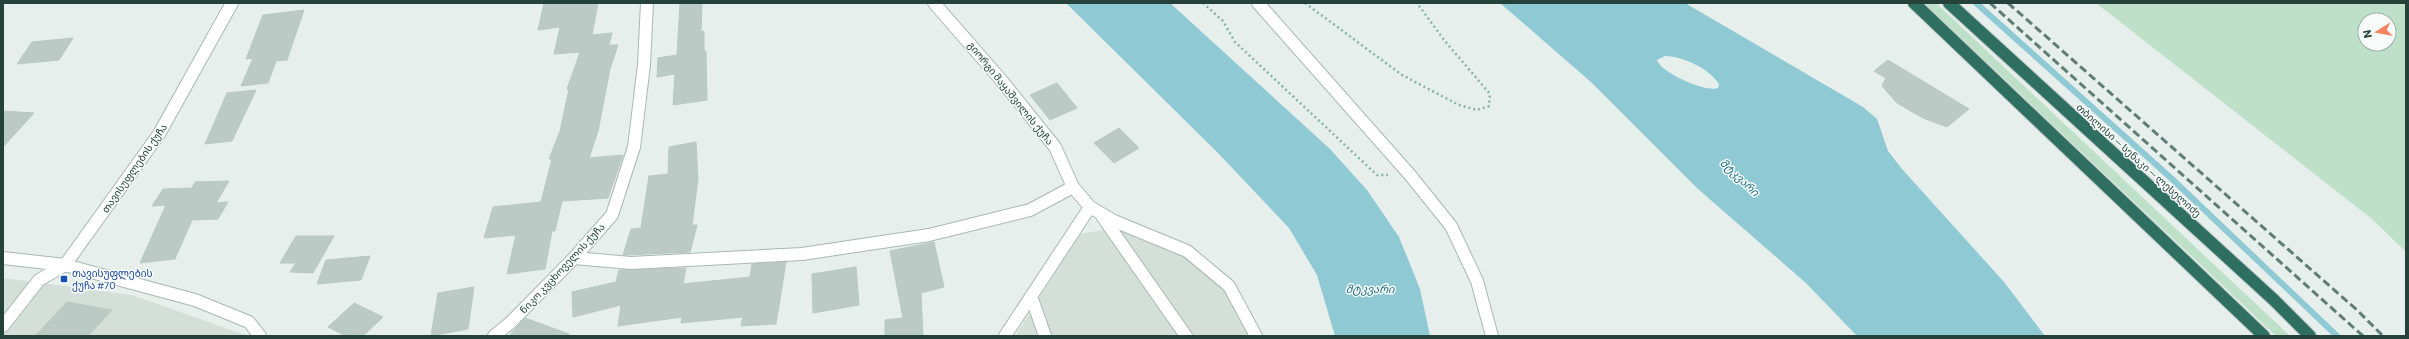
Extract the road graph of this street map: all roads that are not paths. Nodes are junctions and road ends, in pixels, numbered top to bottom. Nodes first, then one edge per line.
1 (232, 3) edge
2 (647, 3) edge
3 (934, 3) edge
4 (1258, 3) edge
5 (1914, 3) edge
6 (1950, 3) edge
7 (1073, 187) junction
8 (1090, 208) junction
9 (1101, 214) junction
10 (3, 258) edge
11 (574, 258) junction
12 (65, 265) junction
13 (1032, 296) junction
14 (3, 326) edge
15 (260, 336) edge
16 (494, 336) edge
17 (1005, 336) edge
18 (1045, 336) edge
19 (1186, 336) edge
20 (1256, 336) edge
21 (1492, 336) edge
22 (2264, 336) edge
23 (2310, 336) edge

1 - 12 street, თავისუფლების ქუჩა
2 - 11 street, ნიკო კვცხოველის ქუჩა
3 - 7 street, გიორგი მაყაშვილის ქუჩა
4 - 21 street
5 - 22 highway
6 - 23 highway, თბილისი — სენაკი — ლესელიძე
7 - 8 street, გიორგი მაყაშვილის ქუჩა
7 - 11 street
8 - 9 street, გიორგი მაყაშვილის ქუჩა
8 - 13 street
9 - 19 street
9 - 20 street, გიორგი მაყაშვილის ქუჩა
10 - 12 street
11 - 16 street, ნიკო კვცხოველის ქუჩა
12 - 14 street
12 - 15 street
13 - 17 street
13 - 18 street

